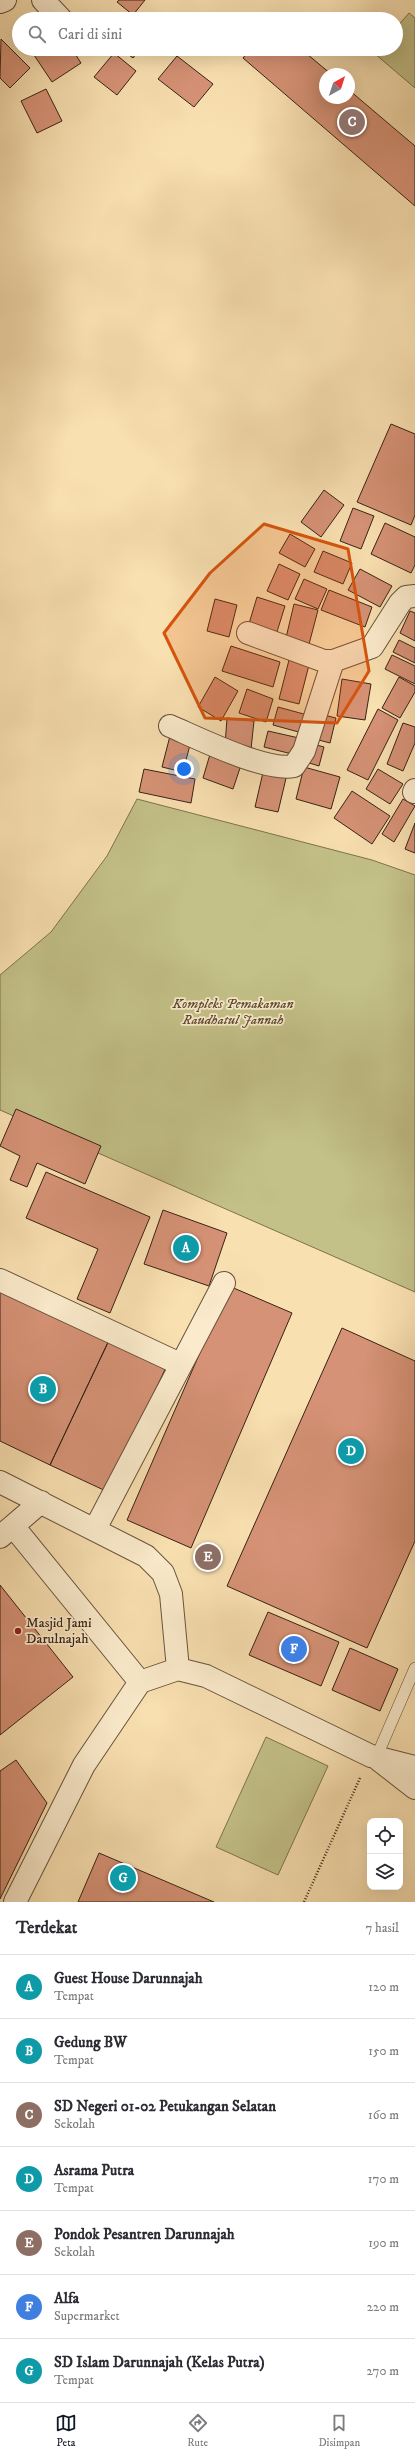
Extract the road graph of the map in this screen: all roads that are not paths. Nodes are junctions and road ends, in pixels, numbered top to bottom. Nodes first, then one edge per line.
1 (5, 0) edge
2 (43, 0) edge
3 (0, 2) edge
4 (54, 12) edge
5 (415, 596) edge
6 (248, 633) dead end
7 (333, 660) junction
8 (170, 726) dead end
9 (0, 1280) edge
10 (224, 1283) dead end
11 (180, 1364) junction
12 (0, 1482) edge
13 (42, 1502) junction
14 (95, 1529) junction
15 (6, 1532) edge
16 (415, 1668) edge
17 (178, 1669) junction
18 (140, 1682) junction
19 (373, 1757) junction
20 (415, 1767) edge
21 (415, 1788) edge
22 (15, 1902) edge

1 - 3 street
2 - 4 street
5 - 7 street
6 - 7 street
7 - 8 street
9 - 11 street
10 - 11 street
11 - 14 street
12 - 13 street
13 - 14 street
13 - 15 street
14 - 17 street
15 - 18 street
16 - 19 lane
17 - 18 street
17 - 19 street
18 - 22 street
19 - 20 street
19 - 21 street

